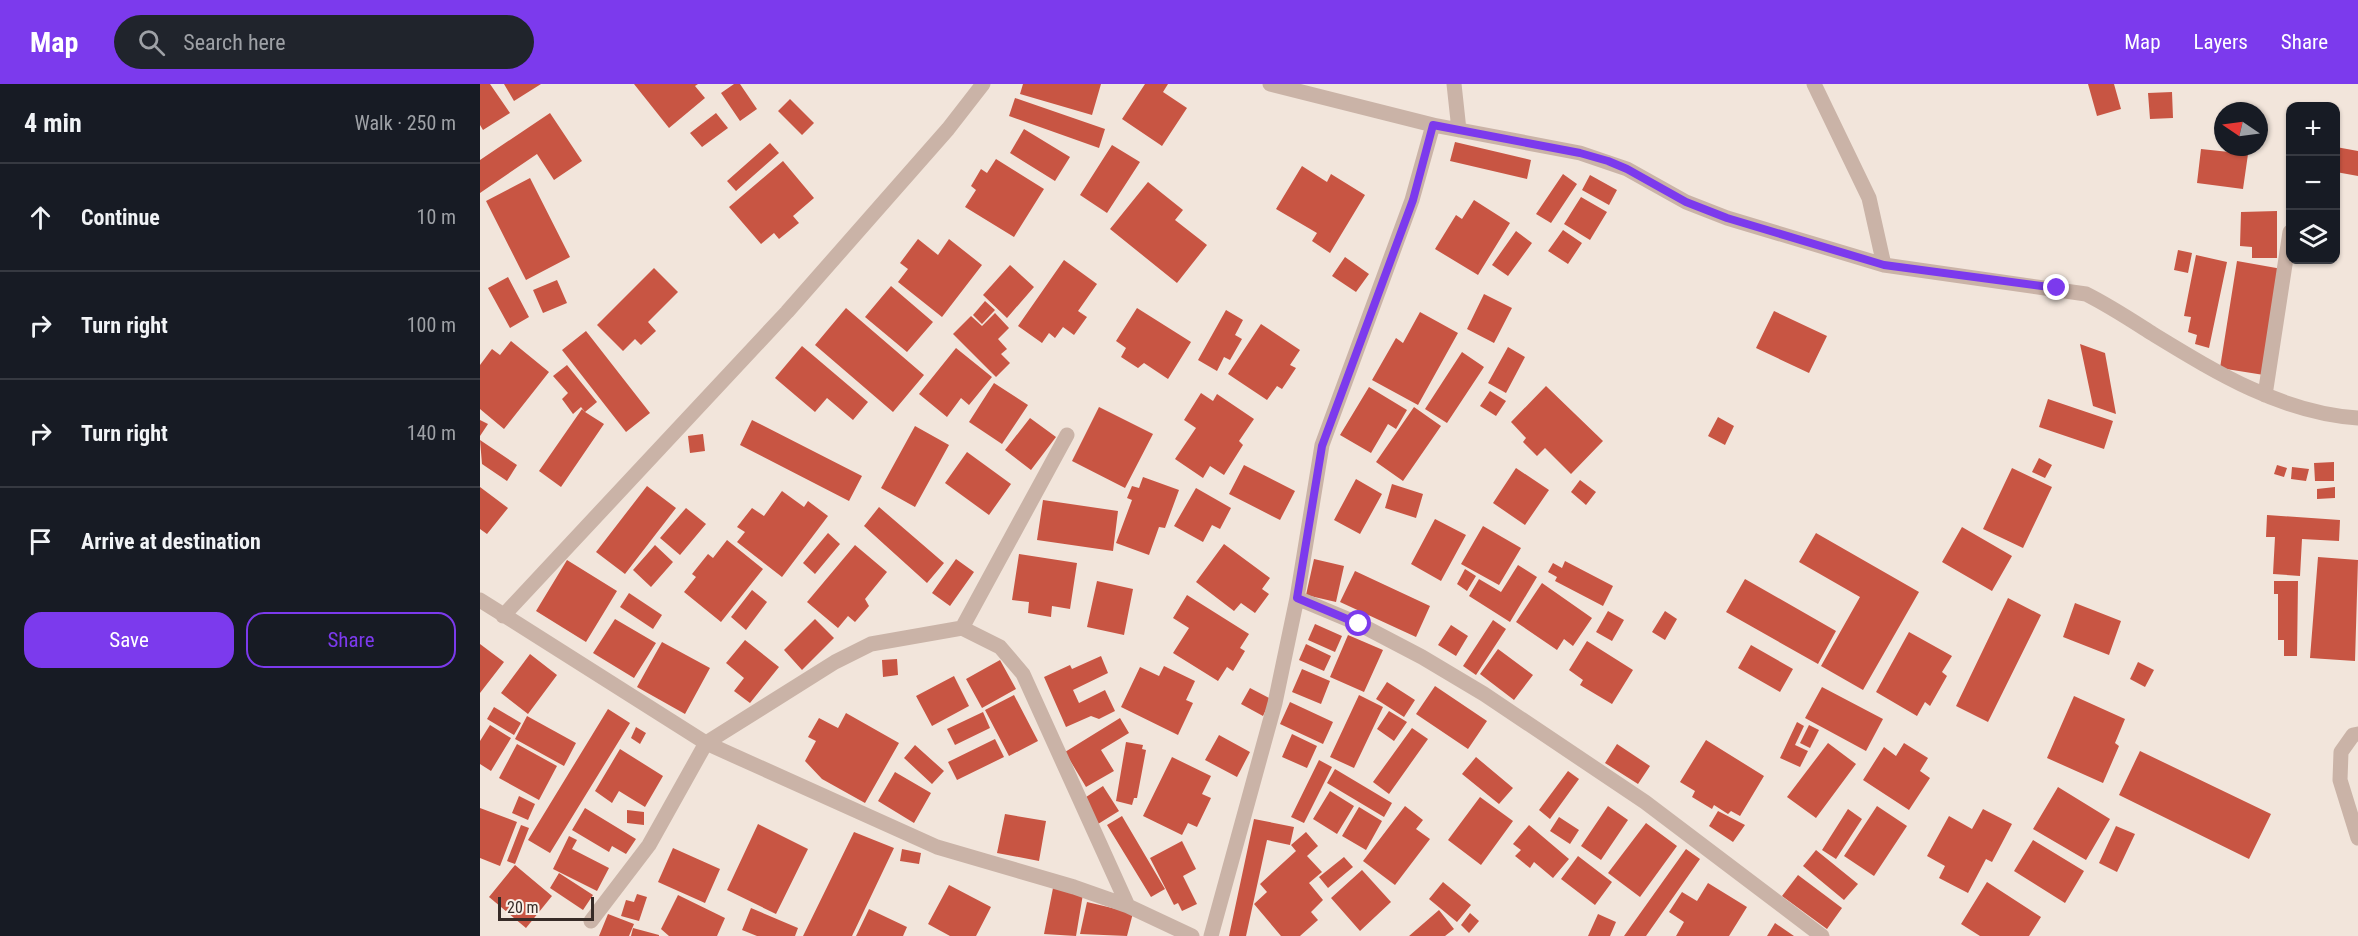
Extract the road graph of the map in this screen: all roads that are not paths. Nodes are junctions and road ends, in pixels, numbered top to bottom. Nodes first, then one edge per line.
1 (983, 84) edge
2 (1270, 84) edge
3 (1454, 84) edge
4 (1814, 84) edge
5 (1433, 125) junction
6 (1459, 130) junction
7 (2286, 258) edge
8 (1884, 265) junction
9 (2265, 395) junction
10 (2358, 418) edge
11 (1067, 435) dead end
12 (1297, 598) junction
13 (480, 600) edge
14 (503, 616) junction
15 (962, 628) junction
16 (2358, 734) edge
17 (706, 743) junction
18 (2358, 838) edge
19 (1128, 906) junction
20 (591, 921) dead end
21 (1192, 936) edge
22 (1210, 936) edge
23 (1822, 936) edge

1 - 14 street
2 - 5 street
3 - 6 street
4 - 8 street
5 - 6 street
5 - 12 street
6 - 8 street
7 - 9 street
8 - 9 street
9 - 10 street
11 - 15 street
12 - 22 street
12 - 23 street
13 - 14 street
14 - 17 street
15 - 17 street
15 - 19 street
16 - 18 street
17 - 19 street
17 - 20 street
19 - 21 street

